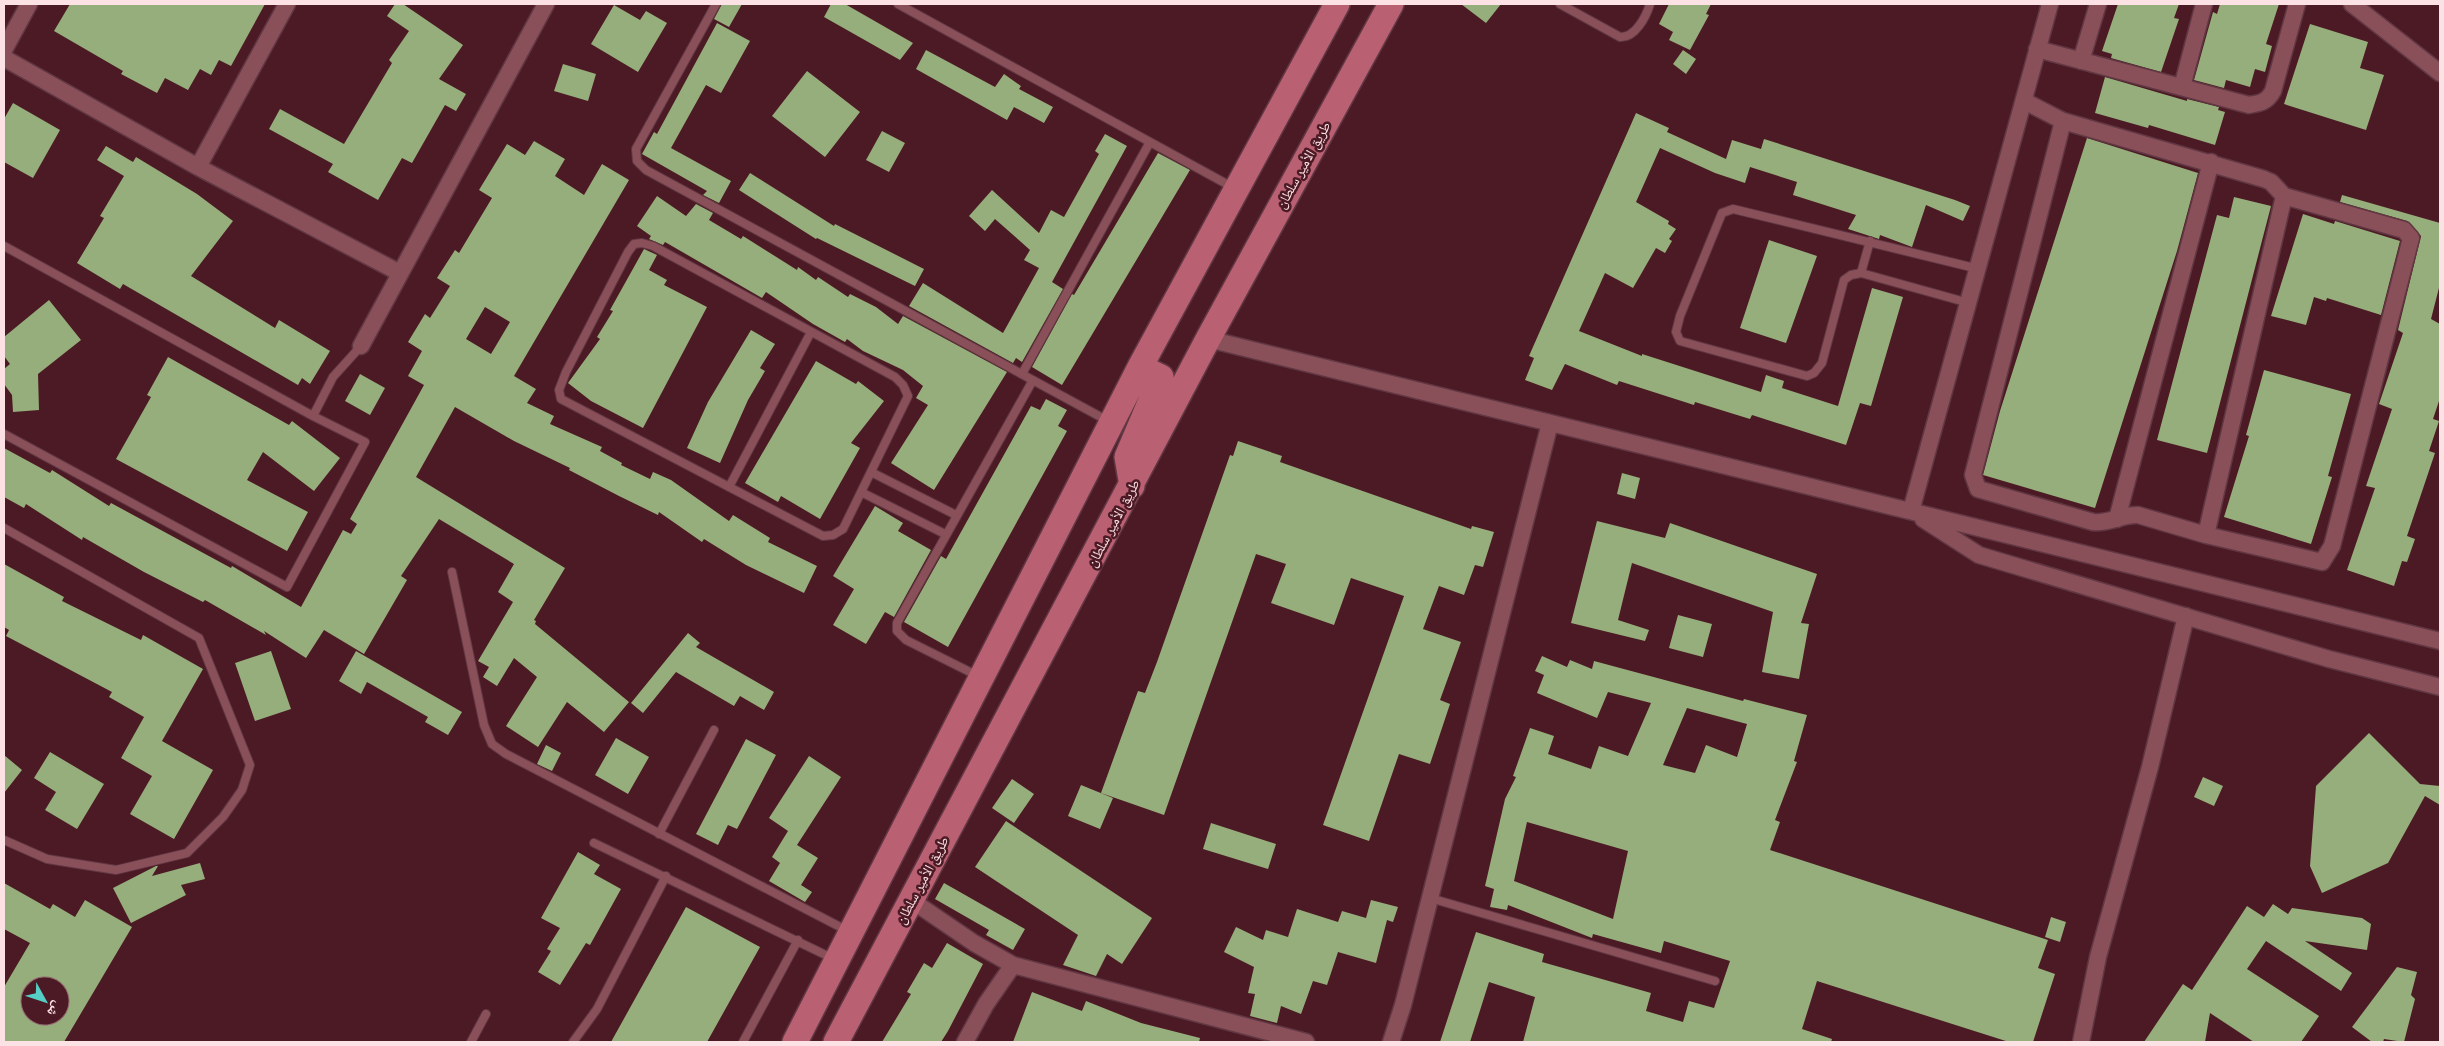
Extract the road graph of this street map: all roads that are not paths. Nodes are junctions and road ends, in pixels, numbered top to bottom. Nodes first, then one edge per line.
1 (29, 4) edge
2 (287, 4) edge
3 (546, 4) edge
4 (716, 4) edge
5 (898, 4) edge
6 (1337, 4) edge
7 (1391, 4) edge
8 (1560, 4) edge
9 (1650, 4) edge
10 (2050, 4) edge
11 (2098, 4) edge
12 (2204, 4) edge
13 (2297, 4) edge
14 (2352, 4) edge
15 (5, 43) edge
16 (2037, 50) junction
17 (4, 58) edge
18 (2081, 61) junction
19 (2440, 73) edge
20 (2182, 87) junction
21 (2024, 101) junction
22 (2063, 121) junction
23 (1150, 142) junction
24 (2211, 162) junction
25 (198, 167) junction
26 (1236, 189) junction
27 (2284, 196) junction
28 (1870, 242) junction
29 (5, 248) edge
30 (1979, 269) junction
31 (400, 273) junction
32 (1861, 273) junction
33 (1969, 304) junction
34 (811, 332) junction
35 (1208, 339) junction
36 (361, 346) joint
37 (1140, 367) junction
38 (1022, 374) junction
39 (1033, 380) junction
40 (313, 416) junction
41 (1111, 422) junction
42 (1550, 423) junction
43 (4, 434) edge
44 (871, 472) junction
45 (1132, 486) junction
46 (730, 487) junction
47 (861, 492) junction
48 (1911, 511) junction
49 (956, 515) junction
50 (2117, 519) junction
51 (4, 528) edge
52 (945, 534) junction
53 (2206, 535) junction
54 (452, 572) dead end
55 (2186, 616) junction
56 (2440, 641) edge
57 (982, 678) junction
58 (2440, 687) edge
59 (714, 730) dead end
60 (659, 834) junction
61 (4, 840) edge
62 (594, 843) dead end
63 (666, 876) junction
64 (1430, 898) junction
65 (911, 900) junction
66 (852, 933) junction
67 (798, 940) junction
68 (838, 962) junction
69 (1013, 965) junction
70 (1715, 981) dead end
71 (486, 1014) dead end
72 (471, 1042) edge
73 (573, 1042) edge
74 (743, 1042) edge
75 (795, 1042) edge
76 (836, 1042) edge
77 (964, 1042) edge
78 (1306, 1042) edge
79 (1391, 1042) edge
80 (2081, 1042) edge

1 - 15 street
2 - 25 street
3 - 31 street
4 - 38 lane
5 - 23 lane
6 - 26 main road
7 - 35 main road, طريق الأمير سلطان
8 - 9 lane
10 - 16 street
11 - 18 street
12 - 20 street
13 - 20 street
14 - 19 street
16 - 18 street
16 - 21 street
17 - 25 street
18 - 20 street
21 - 22 street
21 - 30 street
22 - 24 street
22 - 50 street
23 - 26 lane
23 - 38 lane
24 - 27 street
24 - 50 street
25 - 31 street
26 - 37 main road
27 - 53 street
27 - 53 street
28 - 30 lane
28 - 32 lane
28 - 32 lane
29 - 40 lane
30 - 33 street
31 - 36 street
32 - 33 lane
33 - 48 street
34 - 44 lane
34 - 46 lane
34 - 46 lane
35 - 42 street
35 - 45 main road, طريق الأمير سلطان
36 - 40 lane
37 - 41 main road
37 - 45 main road
38 - 39 lane
39 - 41 lane
39 - 49 lane
40 - 43 lane
41 - 57 main road
42 - 48 street
42 - 64 street
44 - 47 lane
44 - 49 lane
45 - 65 main road, طريق الأمير سلطان
46 - 47 lane
47 - 52 lane
48 - 55 street
48 - 56 street
49 - 52 lane
50 - 53 street
51 - 61 lane
52 - 57 lane
54 - 60 lane
55 - 58 street
55 - 80 street
57 - 66 main road
59 - 60 lane
60 - 66 lane
62 - 63 lane
63 - 67 lane
63 - 73 lane
64 - 70 lane
64 - 79 street
65 - 69 street
65 - 76 main road, طريق الأمير سلطان
66 - 68 main road
67 - 68 lane
67 - 74 lane
68 - 75 main road
69 - 77 street
69 - 78 street
71 - 72 lane

